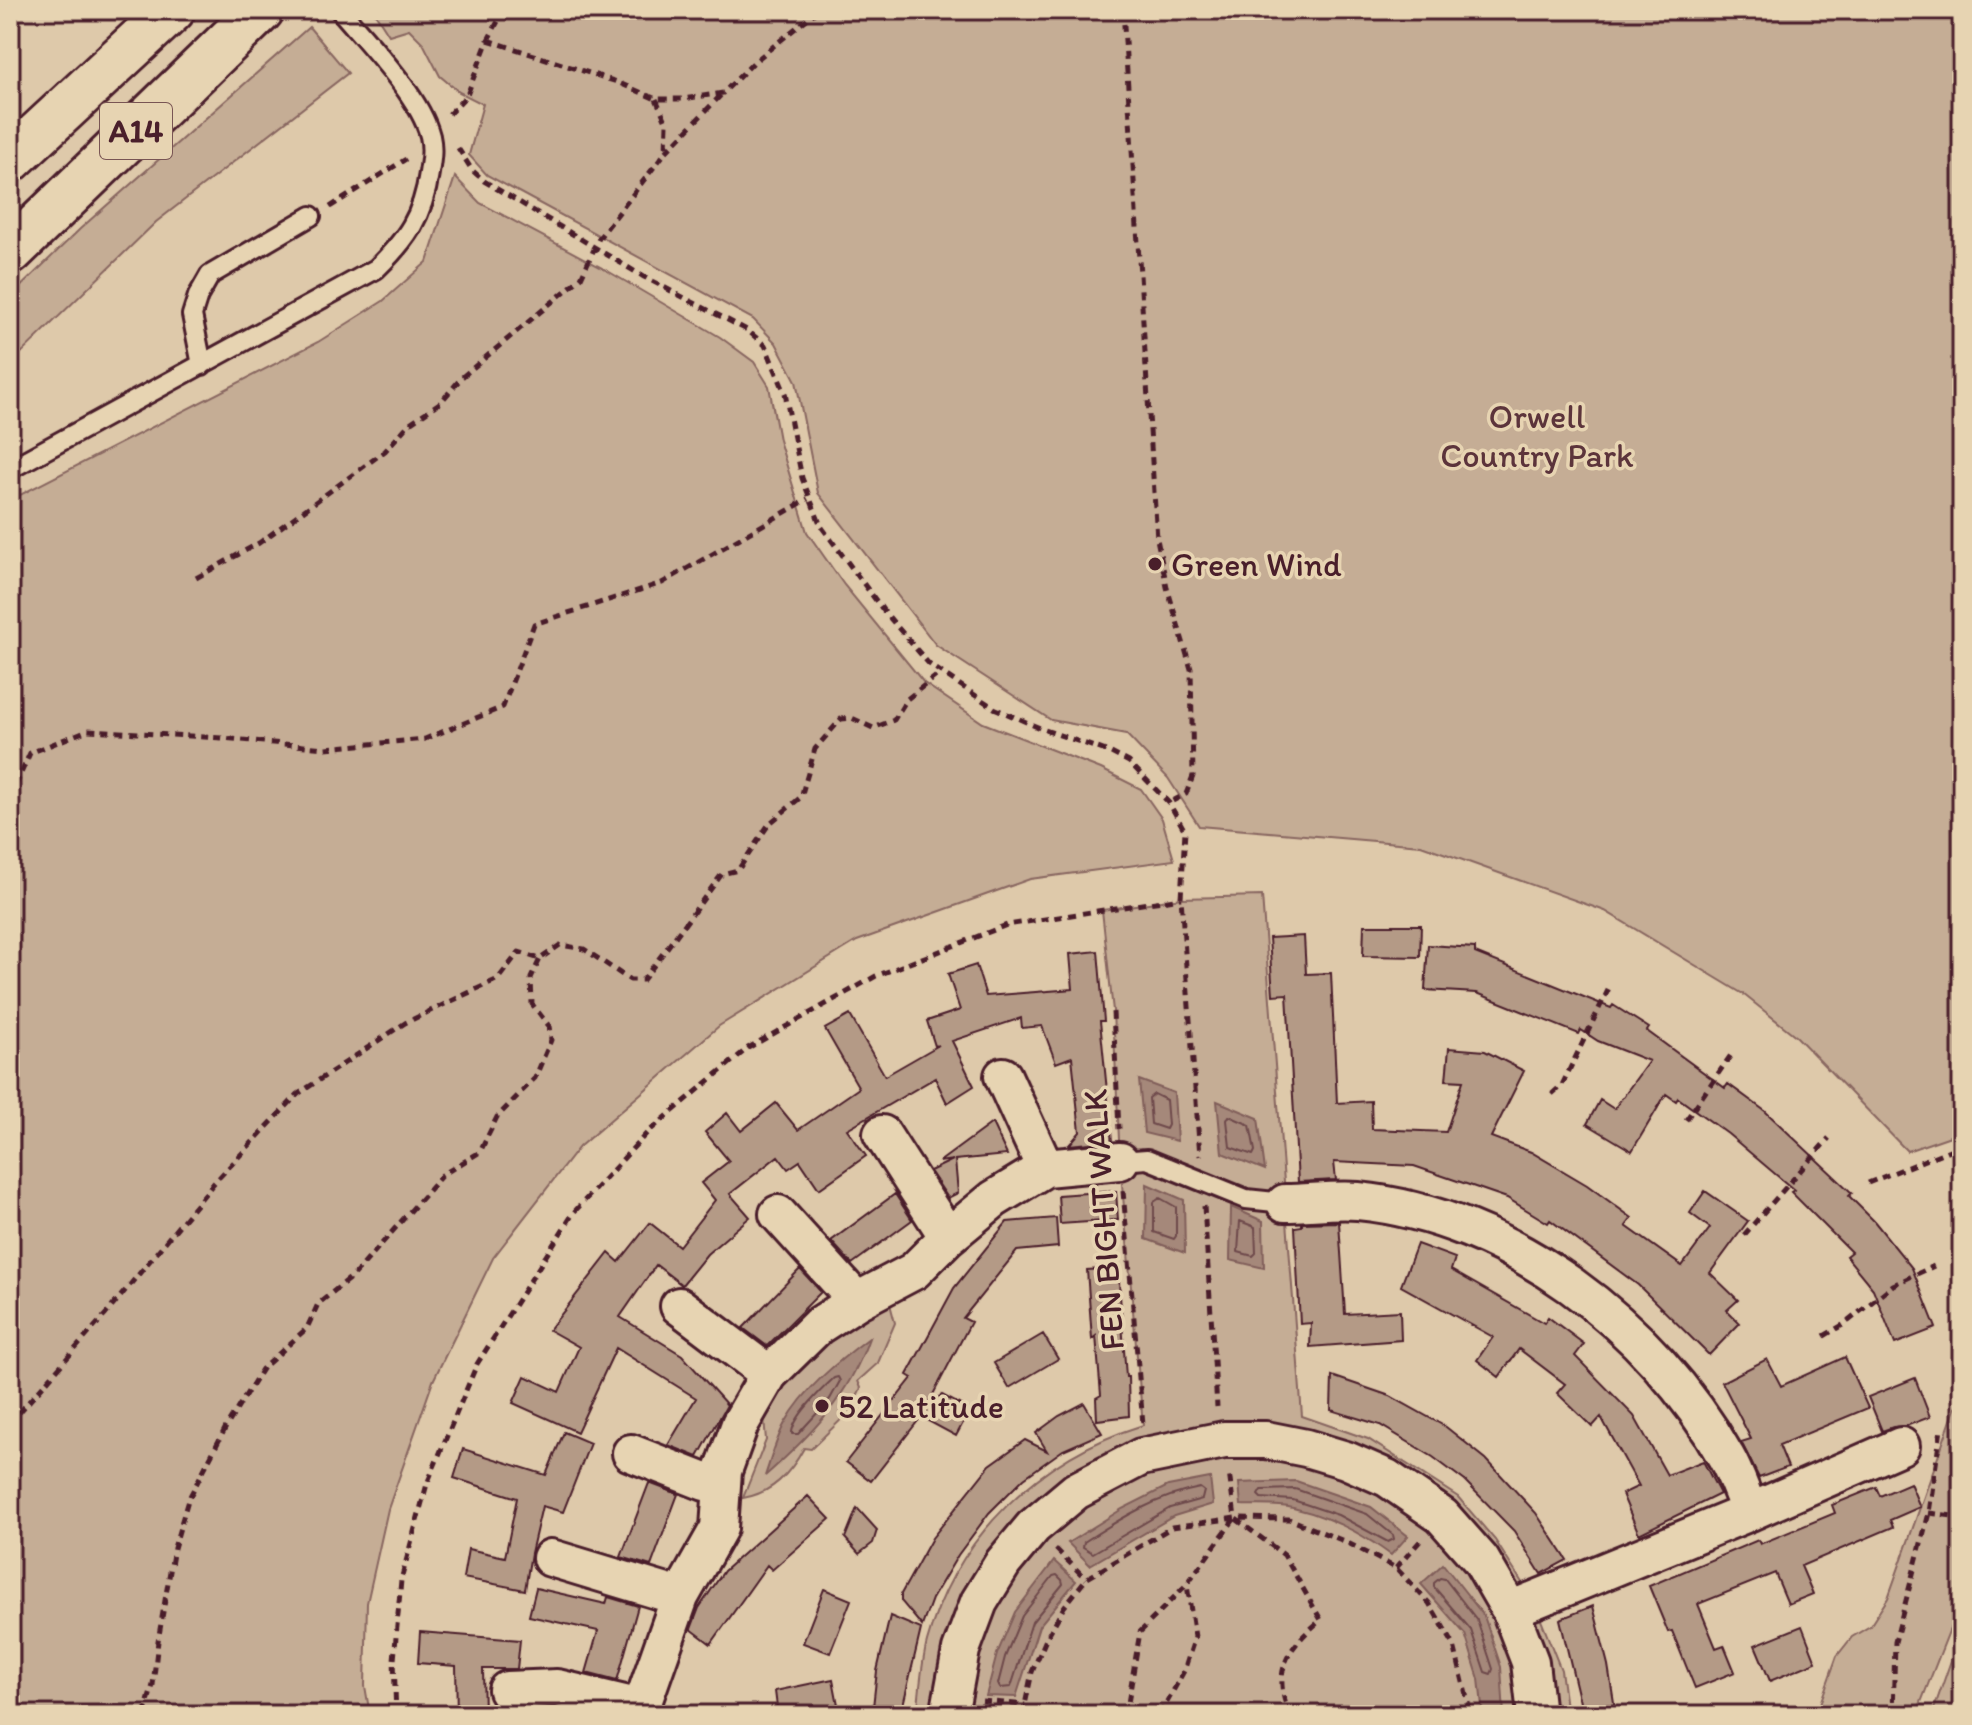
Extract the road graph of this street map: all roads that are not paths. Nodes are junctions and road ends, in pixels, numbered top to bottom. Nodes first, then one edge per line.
1 (172, 10) edge
2 (261, 10) edge
3 (340, 10) edge
4 (10, 160) edge
5 (311, 216) road end
6 (10, 252) edge
7 (202, 365) junction
8 (10, 469) edge
9 (1003, 1076) dead end
10 (882, 1134) dead end
11 (1120, 1161) joint
12 (1045, 1168) junction
13 (1285, 1203) joint
14 (778, 1214) dead end
15 (948, 1237) junction
16 (857, 1301) junction
17 (679, 1306) dead end
18 (769, 1374) junction
19 (1901, 1446) dead end
20 (631, 1453) dead end
21 (722, 1485) junction
22 (1750, 1512) junction
23 (551, 1558) dead end
24 (680, 1597) junction
25 (1510, 1610) junction
26 (507, 1690) dead end
27 (642, 1712) edge
28 (949, 1715) edge
29 (1536, 1715) edge

1 - 4 highway, A14
2 - 6 highway, A14
3 - 7 lane
5 - 7 lane
7 - 8 lane
9 - 12 street
10 - 15 street
11 - 12 street
11 - 13 lane
12 - 15 street
13 - 22 street
14 - 16 street
15 - 16 street
16 - 18 street
17 - 18 street
18 - 21 street
19 - 22 street
20 - 21 street
21 - 24 street
22 - 25 street
23 - 24 street
24 - 27 street
25 - 28 street
25 - 29 street
26 - 27 street

